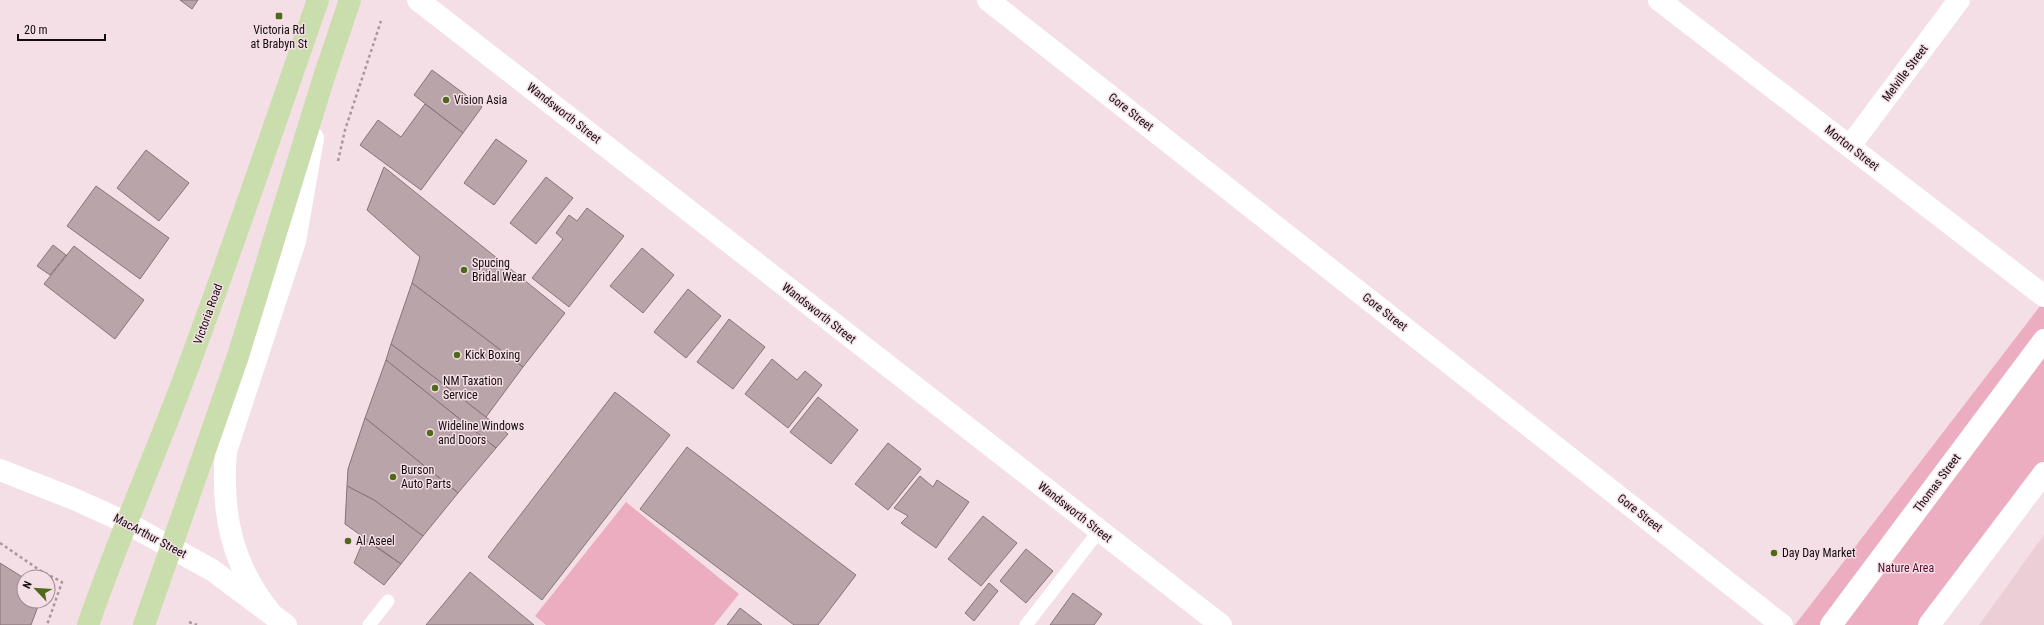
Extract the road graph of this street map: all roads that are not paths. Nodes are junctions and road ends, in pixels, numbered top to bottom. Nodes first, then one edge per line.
1 (318, 0) edge
2 (350, 0) edge
3 (418, 0) edge
4 (988, 0) edge
5 (1658, 0) edge
6 (1959, 0) edge
7 (323, 80) junction
8 (1850, 146) junction
9 (2044, 296) edge
10 (2044, 340) edge
11 (0, 470) edge
12 (2044, 473) edge
13 (125, 522) junction
14 (1099, 530) junction
15 (172, 546) junction
16 (388, 601) dead end
17 (274, 621) edge
18 (88, 625) edge
19 (144, 625) edge
20 (369, 625) edge
21 (1026, 625) edge
22 (1220, 625) edge
23 (1782, 625) edge
24 (1831, 625) edge
25 (1929, 625) edge

1 - 13 main road, Victoria Road
2 - 7 main road
3 - 14 street, Wandsworth Street
4 - 23 street, Gore Street
5 - 8 street, Morton Street
6 - 8 street, Melville Street
7 - 15 main road
7 - 17 street
8 - 9 street, Morton Street
10 - 24 street, Thomas Street
11 - 13 street, MacArthur Street
12 - 25 street
13 - 15 street, MacArthur Street
13 - 18 main road, Victoria Road
14 - 21 lane
14 - 22 street, Wandsworth Street
15 - 17 street, MacArthur Street
15 - 19 main road
16 - 20 lane

